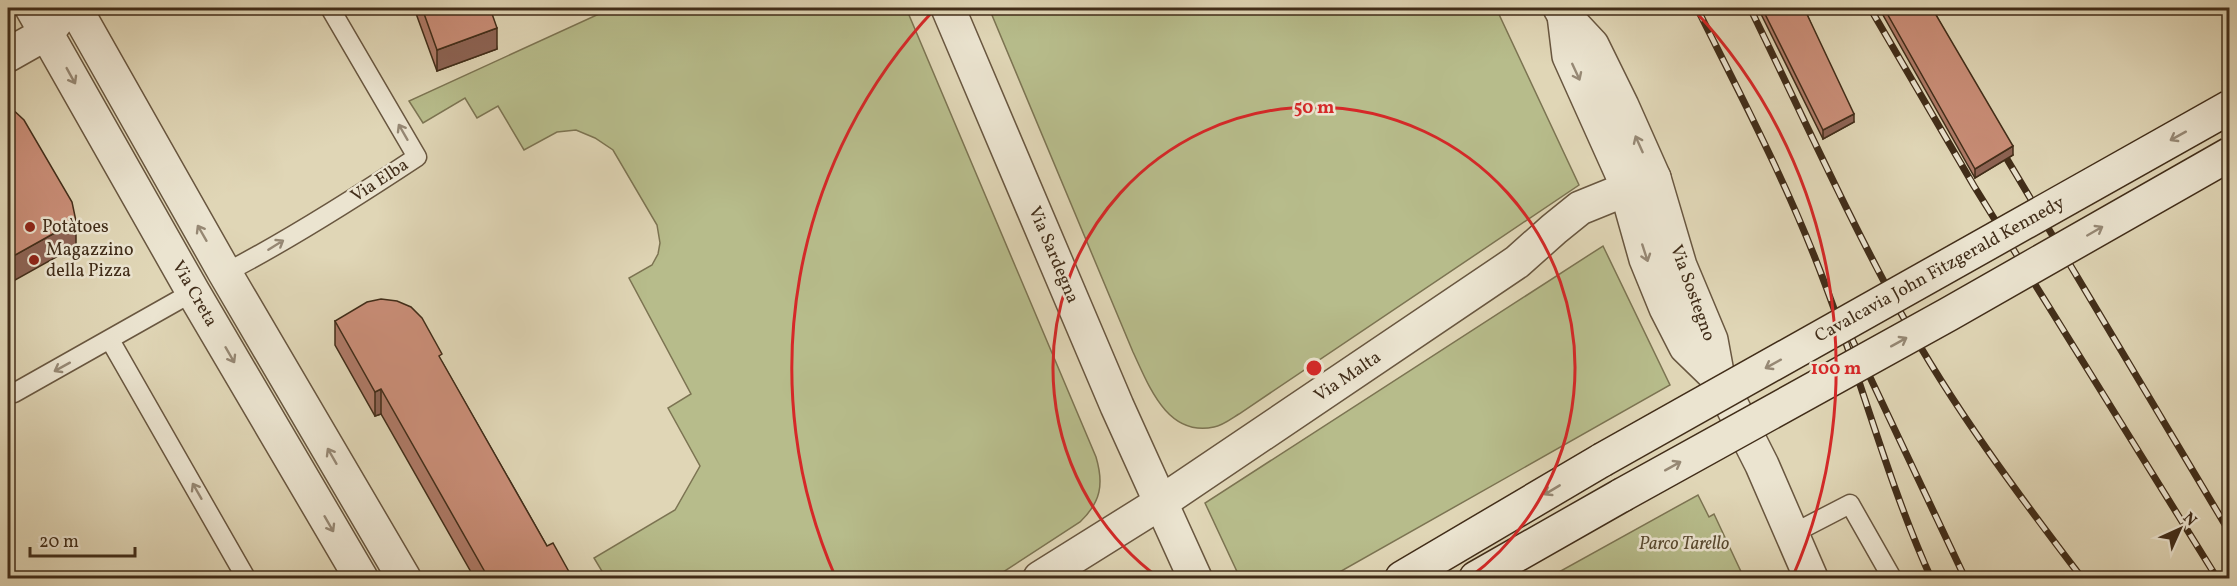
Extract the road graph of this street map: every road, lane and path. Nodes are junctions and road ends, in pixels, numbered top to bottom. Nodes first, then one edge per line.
1 (67, 8) edge
2 (75, 8) edge
3 (330, 8) edge
4 (948, 8) edge
5 (1562, 11) edge
6 (39, 20) edge
7 (8, 55) edge
8 (2229, 107) edge
9 (2229, 154) edge
10 (1641, 183) junction
11 (225, 273) junction
12 (193, 292) junction
13 (110, 340) junction
14 (14, 393) dead end
15 (1160, 503) junction
16 (1792, 534) junction
17 (246, 579) edge
18 (361, 579) edge
19 (404, 579) edge
20 (1040, 579) edge
21 (1195, 579) edge
22 (1402, 579) edge
23 (1476, 579) edge
24 (1811, 579) edge
25 (1892, 579) edge

1 - 6 street
11 -> 2 street, Via Creta
11 -> 3 lane, Via Elba
4 - 15 street, Via Sardegna
5 - 10 street, Via Sostegno
6 - 7 street
6 -> 12 street, Via Creta
8 -> 22 street, Cavalcavia John Fitzgerald Kennedy, bridge
23 -> 9 street, bridge
10 - 15 street, Via Malta
10 - 16 street, Via Sostegno
11 - 12 street
19 -> 11 street, Via Creta
12 - 13 lane
12 -> 18 street, Via Creta
13 -> 14 lane
17 -> 13 lane
15 - 20 street, Via Malta
15 - 21 street, Via Sardegna
16 - 24 street
16 - 25 lane

